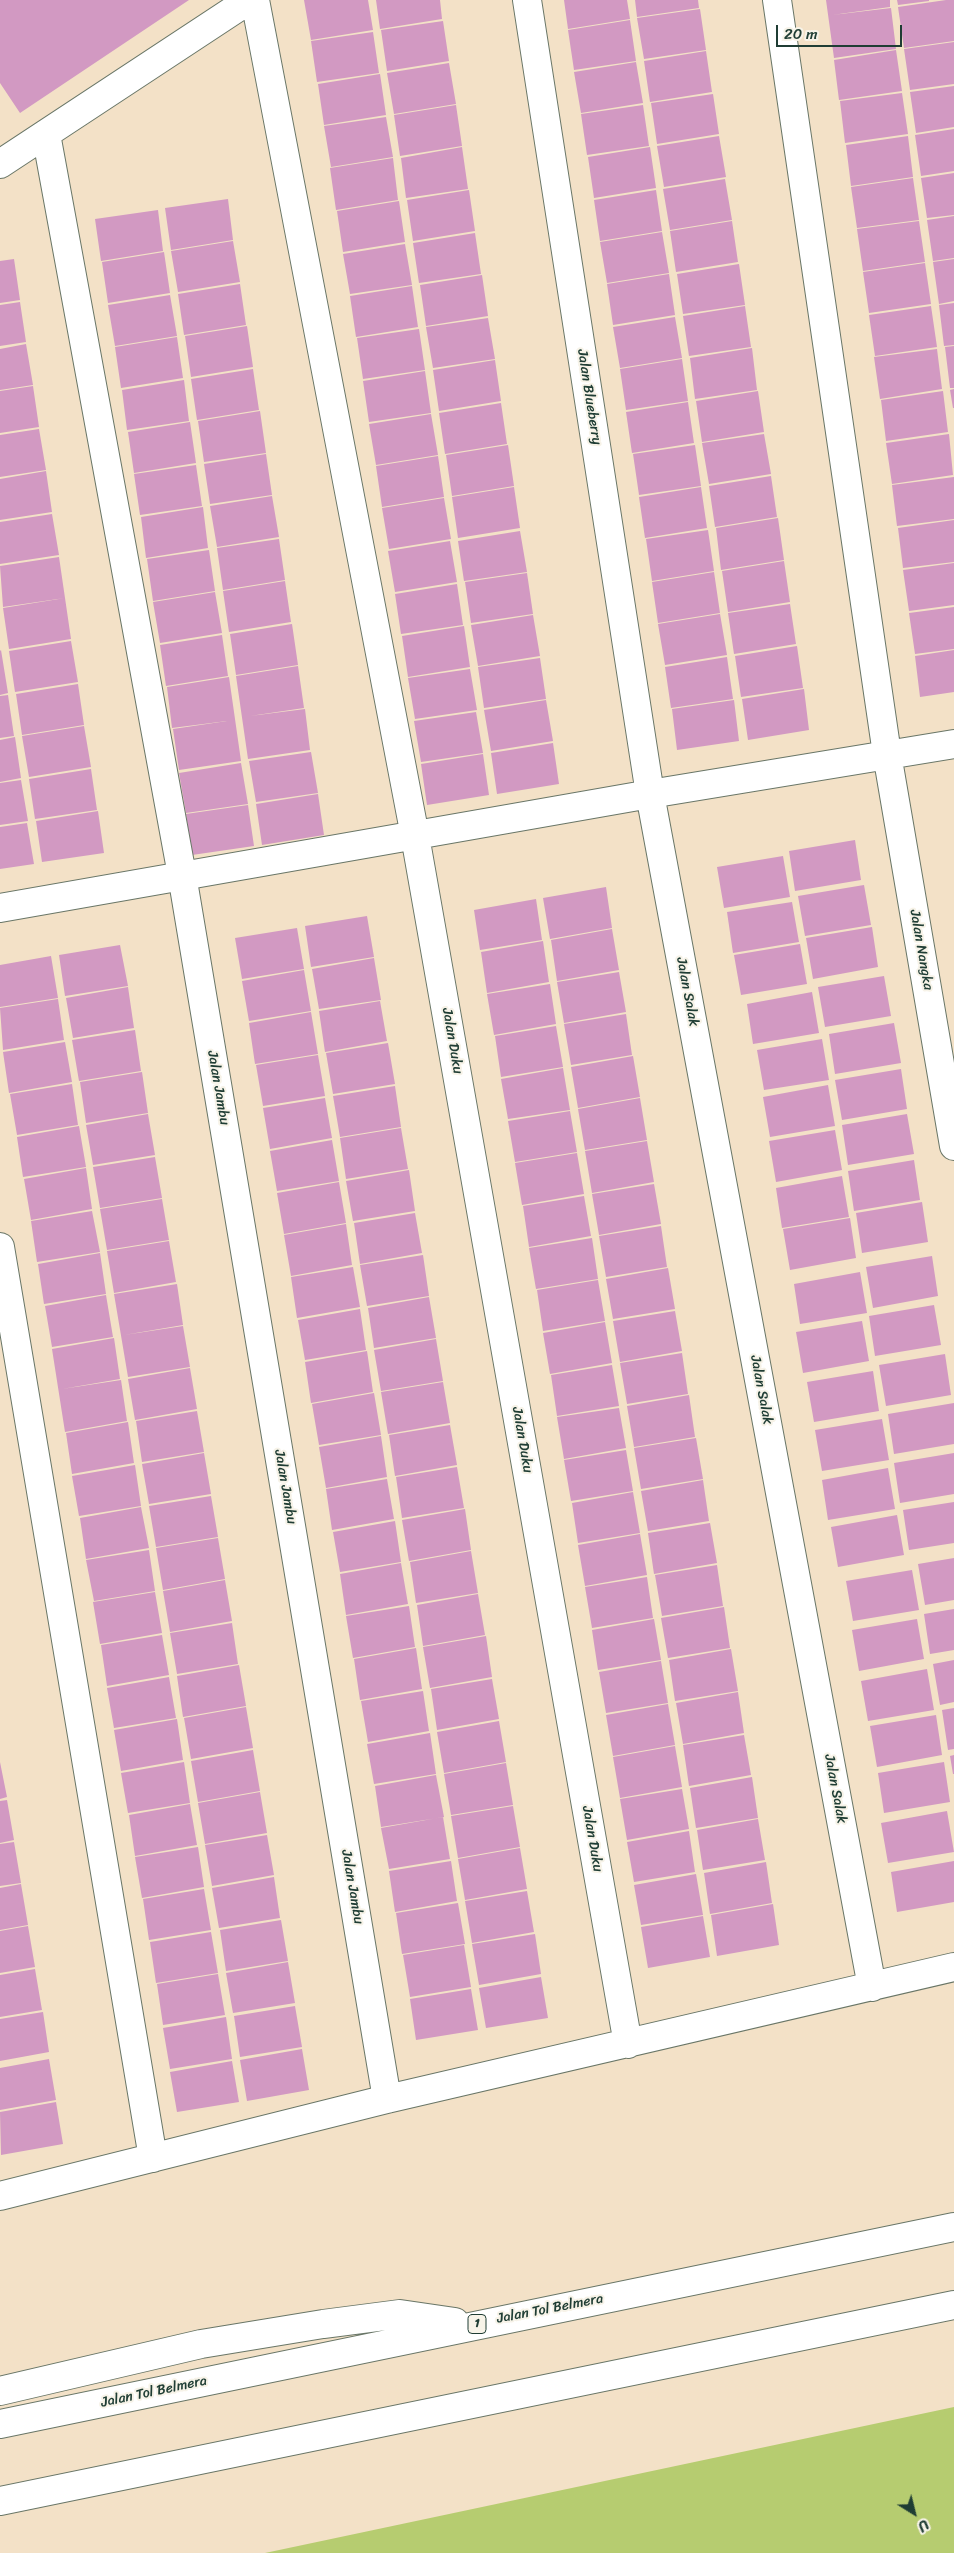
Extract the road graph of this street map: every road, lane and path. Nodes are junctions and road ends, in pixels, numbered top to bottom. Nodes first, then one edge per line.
1 (249, 0) edge
2 (255, 0) edge
3 (527, 0) edge
4 (777, 0) edge
5 (46, 134) junction
6 (0, 164) edge
7 (954, 744) edge
8 (887, 754) junction
9 (650, 794) junction
10 (416, 836) junction
11 (182, 875) junction
12 (0, 908) edge
13 (954, 1146) edge
14 (0, 1247) edge
15 (954, 1967) edge
16 (872, 1987) junction
17 (628, 2044) junction
18 (387, 2099) junction
19 (153, 2158) junction
20 (0, 2196) edge
21 (954, 2228) edge
22 (954, 2305) edge
23 (474, 2325) junction
24 (0, 2391) edge
25 (0, 2424) edge
26 (0, 2502) edge

1 - 5 main road
2 - 10 main road, Jalan Duku
3 - 9 main road, Jalan Blueberry
4 - 8 main road, Jalan Nangka
5 - 6 main road
5 - 11 main road, Jalan Jambu
7 - 8 main road
8 - 9 main road
8 - 13 main road, Jalan Nangka
9 - 10 main road
9 - 16 main road, Jalan Salak
10 - 11 main road
10 - 17 main road, Jalan Duku
11 - 12 main road
11 - 18 main road, Jalan Jambu
14 - 19 main road
15 - 16 main road
16 - 17 main road
17 - 18 main road
18 - 19 main road
19 - 20 main road
21 - 23 main road, Jalan Tol Belmera / 1
22 - 26 main road
23 - 24 main road
23 - 25 main road, Jalan Tol Belmera / 1

